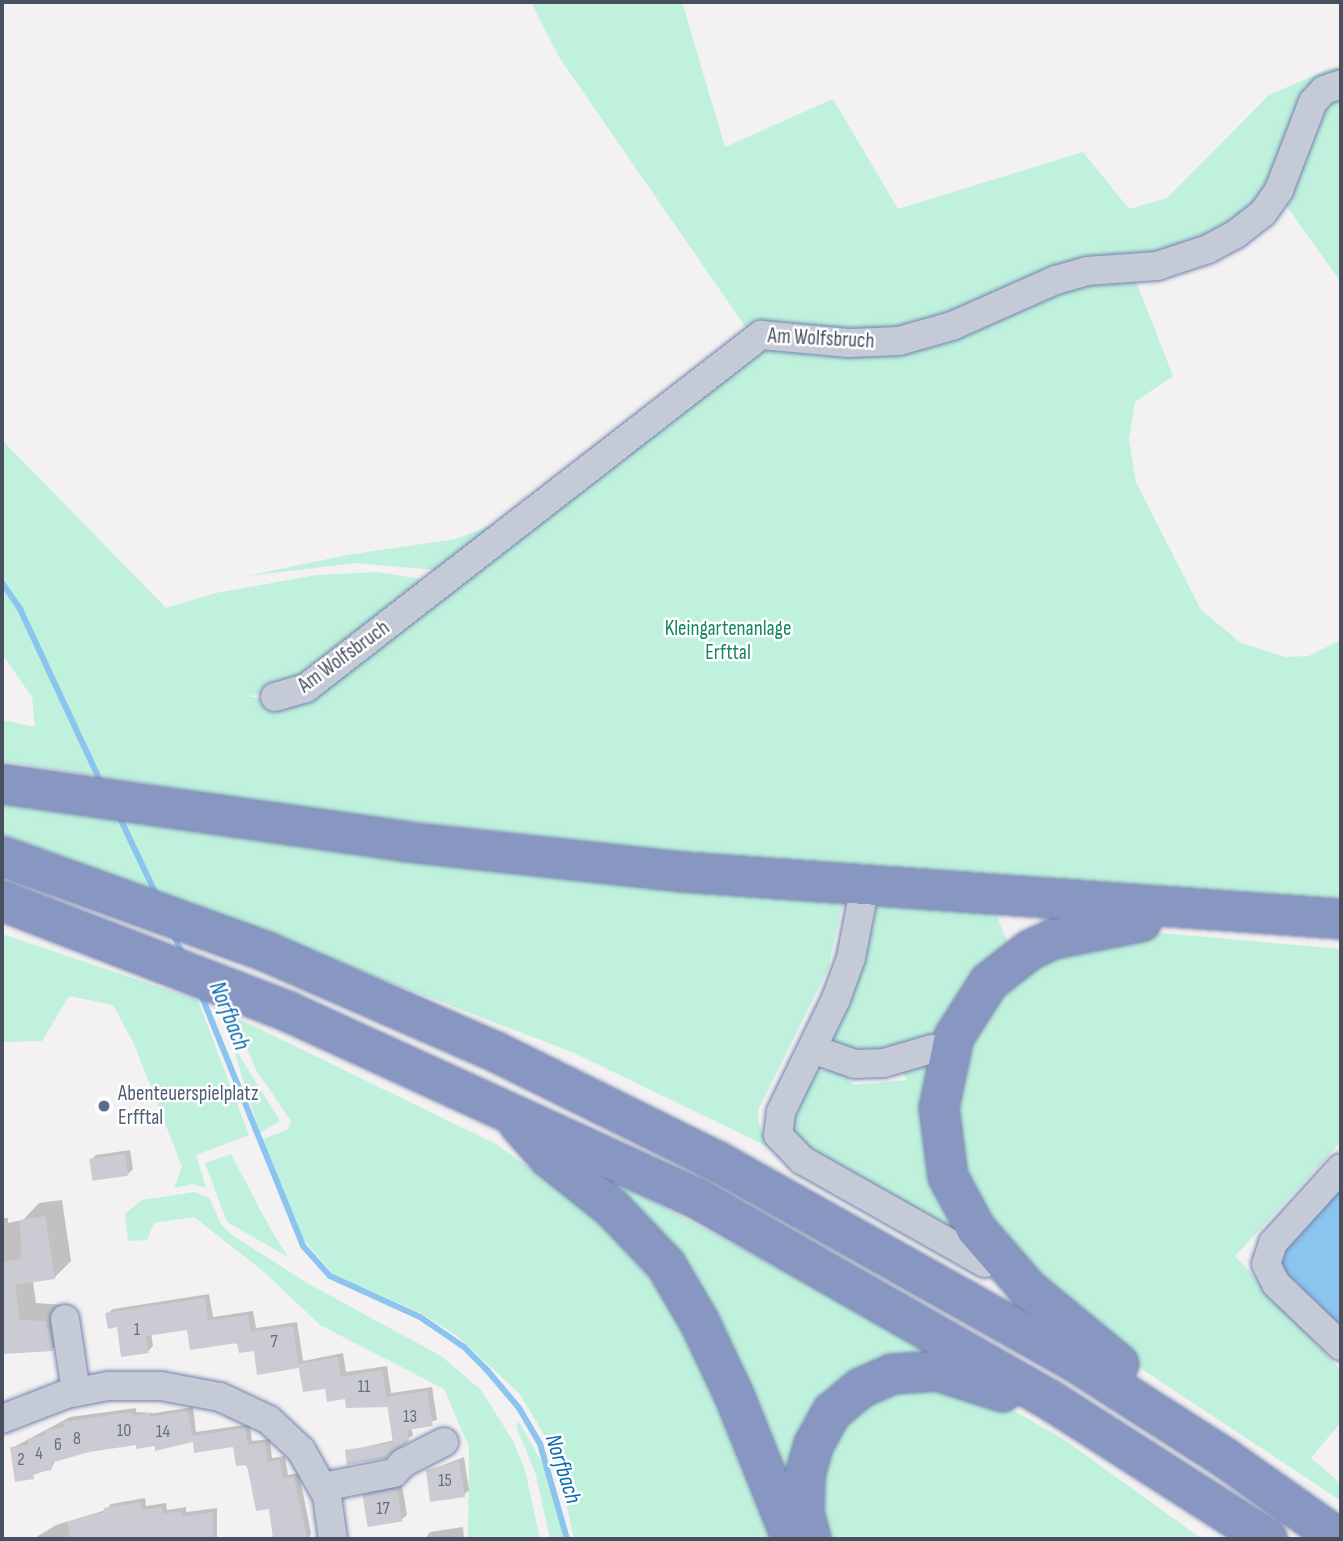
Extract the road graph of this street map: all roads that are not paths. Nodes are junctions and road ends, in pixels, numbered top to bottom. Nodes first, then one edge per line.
1 (1341, 84) edge
2 (275, 697) dead end
3 (2, 784) edge
4 (2, 856) edge
5 (864, 885) junction
6 (2, 901) edge
7 (1341, 919) edge
8 (1341, 934) edge
9 (812, 1049) junction
10 (932, 1049) dead end
11 (506, 1109) junction
12 (1341, 1168) edge
13 (985, 1263) dead end
14 (65, 1319) dead end
15 (1341, 1346) edge
16 (76, 1392) junction
17 (2, 1419) edge
18 (444, 1442) dead end
19 (1225, 1458) junction
20 (1175, 1478) junction
21 (323, 1487) junction
22 (333, 1539) edge
23 (792, 1539) edge
24 (811, 1539) edge
25 (1267, 1539) edge
26 (1340, 1539) edge

1 - 2 street, Am Wolfsbruch
3 - 5 highway
4 - 19 highway
5 - 7 highway
5 - 9 street
6 - 11 highway
8 - 19 highway
9 - 10 street
9 - 13 street
11 - 20 highway
11 - 23 highway
12 - 15 street
14 - 16 street
16 - 17 street
16 - 21 street
18 - 21 street
19 - 26 highway
20 - 24 highway
20 - 25 highway
21 - 22 street

